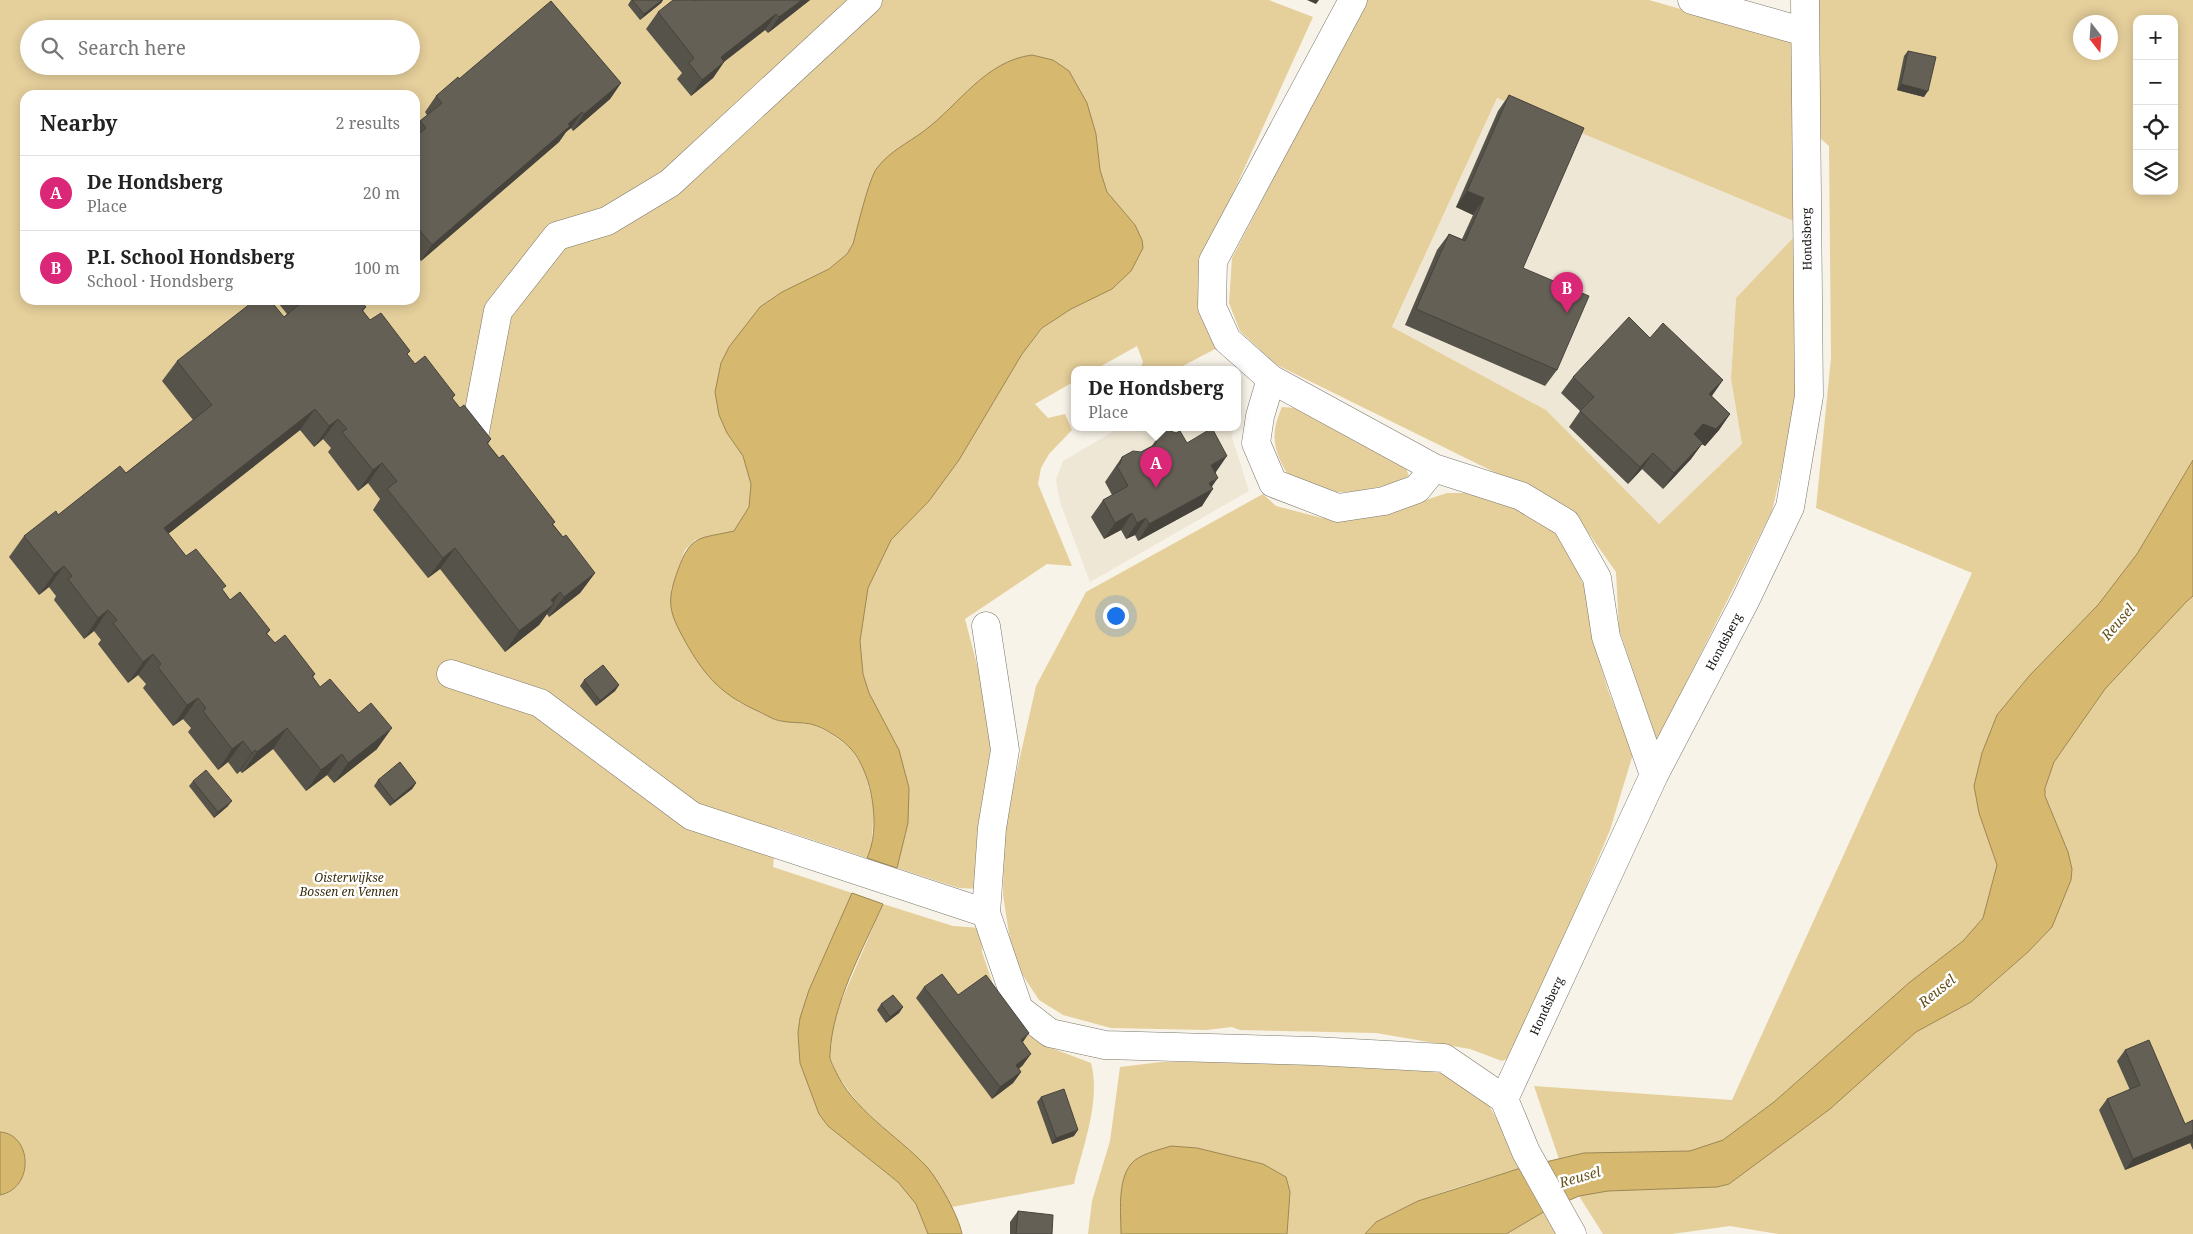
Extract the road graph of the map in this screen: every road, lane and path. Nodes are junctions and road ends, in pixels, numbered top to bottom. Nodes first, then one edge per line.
1 (868, 0) edge
2 (1353, 0) edge
3 (1692, 0) edge
4 (1806, 0) edge
5 (1805, 32) junction
6 (1271, 379) junction
7 (474, 437) edge
8 (1434, 468) junction
9 (986, 626) dead end
10 (451, 674) dead end
11 (1654, 775) junction
12 (986, 913) junction
13 (1504, 1099) junction
14 (1572, 1234) edge

1 - 7 street
2 - 6 street
3 - 5 street
4 - 5 street, Hondsberg
5 - 11 street, Hondsberg
6 - 8 street
6 - 8 street
8 - 11 street
9 - 12 street
10 - 12 street
11 - 13 street, Hondsberg
12 - 13 street
13 - 14 street

